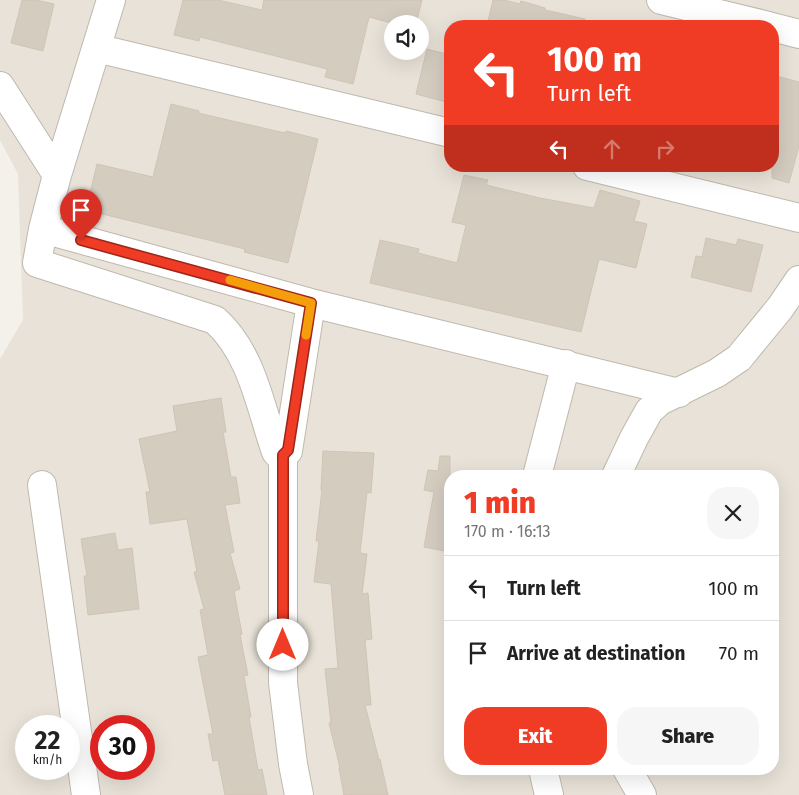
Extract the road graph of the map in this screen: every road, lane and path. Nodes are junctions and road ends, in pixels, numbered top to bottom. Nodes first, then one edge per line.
1 (111, 0) edge
2 (661, 0) edge
3 (742, 20) edge
4 (779, 29) edge
5 (799, 34) edge
6 (96, 48) junction
7 (0, 86) edge
8 (444, 132) edge
9 (611, 172) edge
10 (57, 175) junction
11 (799, 218) edge
12 (43, 229) junction
13 (799, 280) edge
14 (311, 303) junction
15 (566, 364) junction
16 (679, 393) junction
17 (283, 455) junction
18 (539, 470) edge
19 (619, 470) edge
20 (42, 485) dead end
21 (544, 775) edge
22 (630, 775) edge
23 (86, 795) edge
24 (299, 795) edge
25 (549, 795) edge
26 (642, 795) edge

1 - 6 street
2 - 3 street
4 - 5 street
6 - 8 street
6 - 10 street
7 - 10 street
9 - 11 street
10 - 12 street
12 - 14 street
12 - 17 street
13 - 16 street
14 - 15 street
14 - 17 street
15 - 16 street
15 - 18 street
16 - 19 street
17 - 24 street
20 - 23 street
21 - 25 street
22 - 26 street

